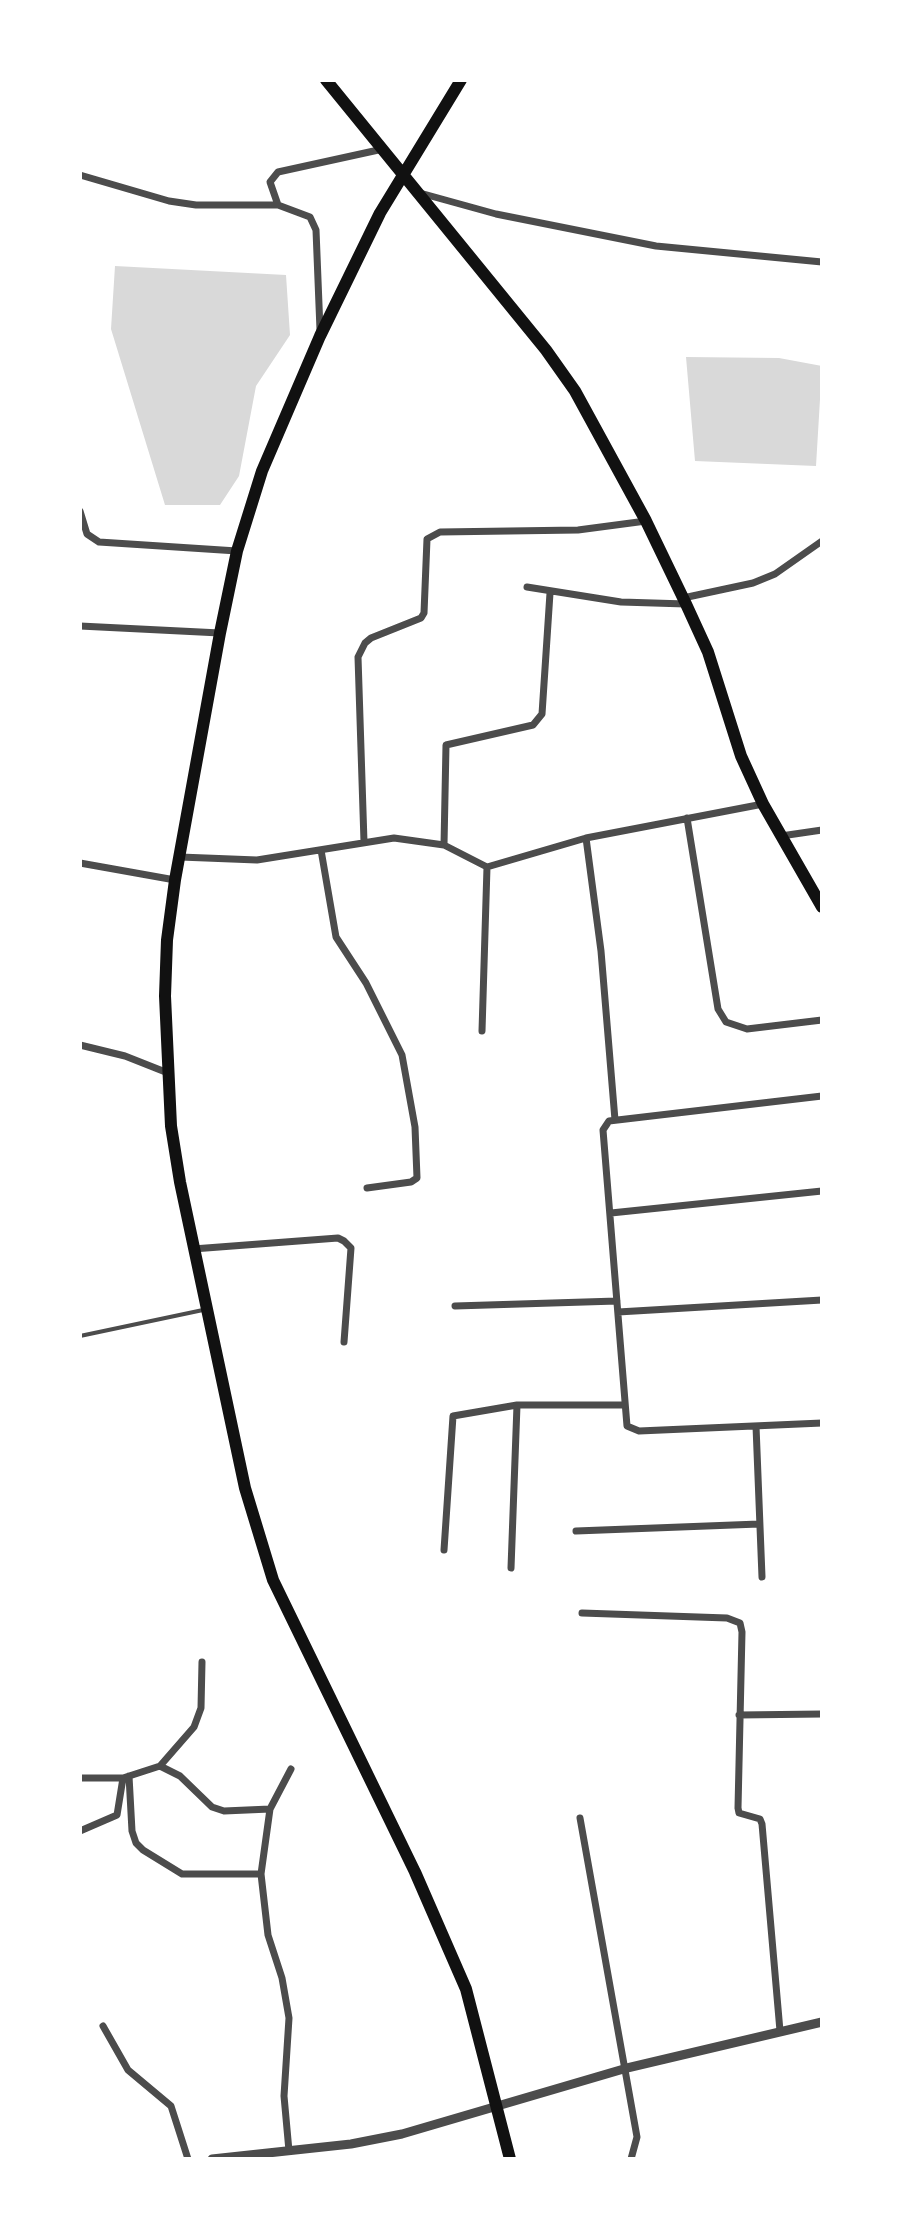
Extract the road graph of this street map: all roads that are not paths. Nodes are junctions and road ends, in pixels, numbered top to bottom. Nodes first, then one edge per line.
1 (326, 80) edge
2 (461, 80) edge
3 (383, 149) junction
4 (80, 175) edge
5 (418, 192) junction
6 (278, 205) junction
7 (822, 262) edge
8 (320, 336) junction
9 (80, 511) edge
10 (646, 521) junction
11 (822, 541) edge
12 (237, 551) junction
13 (527, 587) dead end
14 (550, 593) junction
15 (685, 601) junction
16 (80, 626) edge
17 (220, 633) junction
18 (763, 804) junction
19 (687, 818) junction
20 (822, 830) edge
21 (781, 836) junction
22 (586, 838) junction
23 (364, 842) junction
24 (444, 845) junction
25 (321, 850) junction
26 (180, 857) junction
27 (80, 863) edge
28 (487, 867) junction
29 (175, 880) junction
30 (818, 891) edge
31 (822, 907) edge
32 (822, 1020) edge
33 (482, 1031) dead end
34 (80, 1045) edge
35 (168, 1073) junction
36 (822, 1096) edge
37 (615, 1120) junction
38 (367, 1188) dead end
39 (822, 1191) edge
40 (611, 1213) junction
41 (193, 1249) junction
42 (822, 1300) edge
43 (617, 1301) junction
44 (455, 1306) dead end
45 (206, 1310) junction
46 (618, 1312) junction
47 (80, 1336) edge
48 (344, 1342) dead end
49 (517, 1405) junction
50 (625, 1405) junction
51 (822, 1423) edge
52 (756, 1426) junction
53 (759, 1524) junction
54 (576, 1531) dead end
55 (444, 1550) dead end
56 (511, 1568) dead end
57 (762, 1577) dead end
58 (582, 1613) dead end
59 (202, 1662) dead end
60 (822, 1714) edge
61 (739, 1715) junction
62 (160, 1766) junction
63 (291, 1769) dead end
64 (126, 1777) junction
65 (80, 1778) edge
66 (270, 1809) junction
67 (580, 1818) dead end
68 (80, 1831) edge
69 (261, 1874) junction
70 (822, 2022) edge
71 (103, 2026) dead end
72 (780, 2031) junction
73 (627, 2068) junction
74 (496, 2105) junction
75 (289, 2151) junction
76 (188, 2159) edge
77 (212, 2159) edge
78 (510, 2159) edge
79 (631, 2159) edge

1 - 3 highway
2 - 8 highway
3 - 5 highway
3 - 6 street
4 - 6 street
5 - 7 street
5 - 10 highway
6 - 8 street
8 - 12 highway
9 - 12 street
10 - 15 highway
10 - 23 street
11 - 15 street
12 - 17 highway
13 - 14 street
14 - 15 street
14 - 24 street
15 - 18 highway
16 - 17 street
17 - 26 highway
18 - 19 street
18 - 21 highway
19 - 22 street
19 - 32 street
20 - 21 street
21 - 30 highway
22 - 28 street
22 - 37 street
23 - 24 street
23 - 25 street
24 - 28 street
25 - 26 street
25 - 38 street
26 - 29 highway
27 - 29 street
28 - 33 street
29 - 35 highway
30 - 31 highway
34 - 35 street
35 - 41 highway
36 - 37 street
37 - 40 street
39 - 40 street
40 - 43 street
41 - 45 highway
41 - 48 street
42 - 46 street
43 - 44 street
43 - 46 street
45 - 47 lane
45 - 74 highway
46 - 50 street
49 - 50 street
49 - 55 street
49 - 56 street
50 - 52 street
51 - 52 street
52 - 53 street
53 - 54 street
53 - 57 street
58 - 61 street
59 - 62 street
60 - 61 street
61 - 72 street
62 - 64 street
62 - 66 street
63 - 66 street
64 - 65 street
64 - 68 street
64 - 69 street
66 - 69 street
67 - 73 street
69 - 75 street
70 - 72 street
71 - 76 street
72 - 73 street
73 - 74 street
73 - 79 street
74 - 75 street
74 - 78 highway
75 - 77 street

